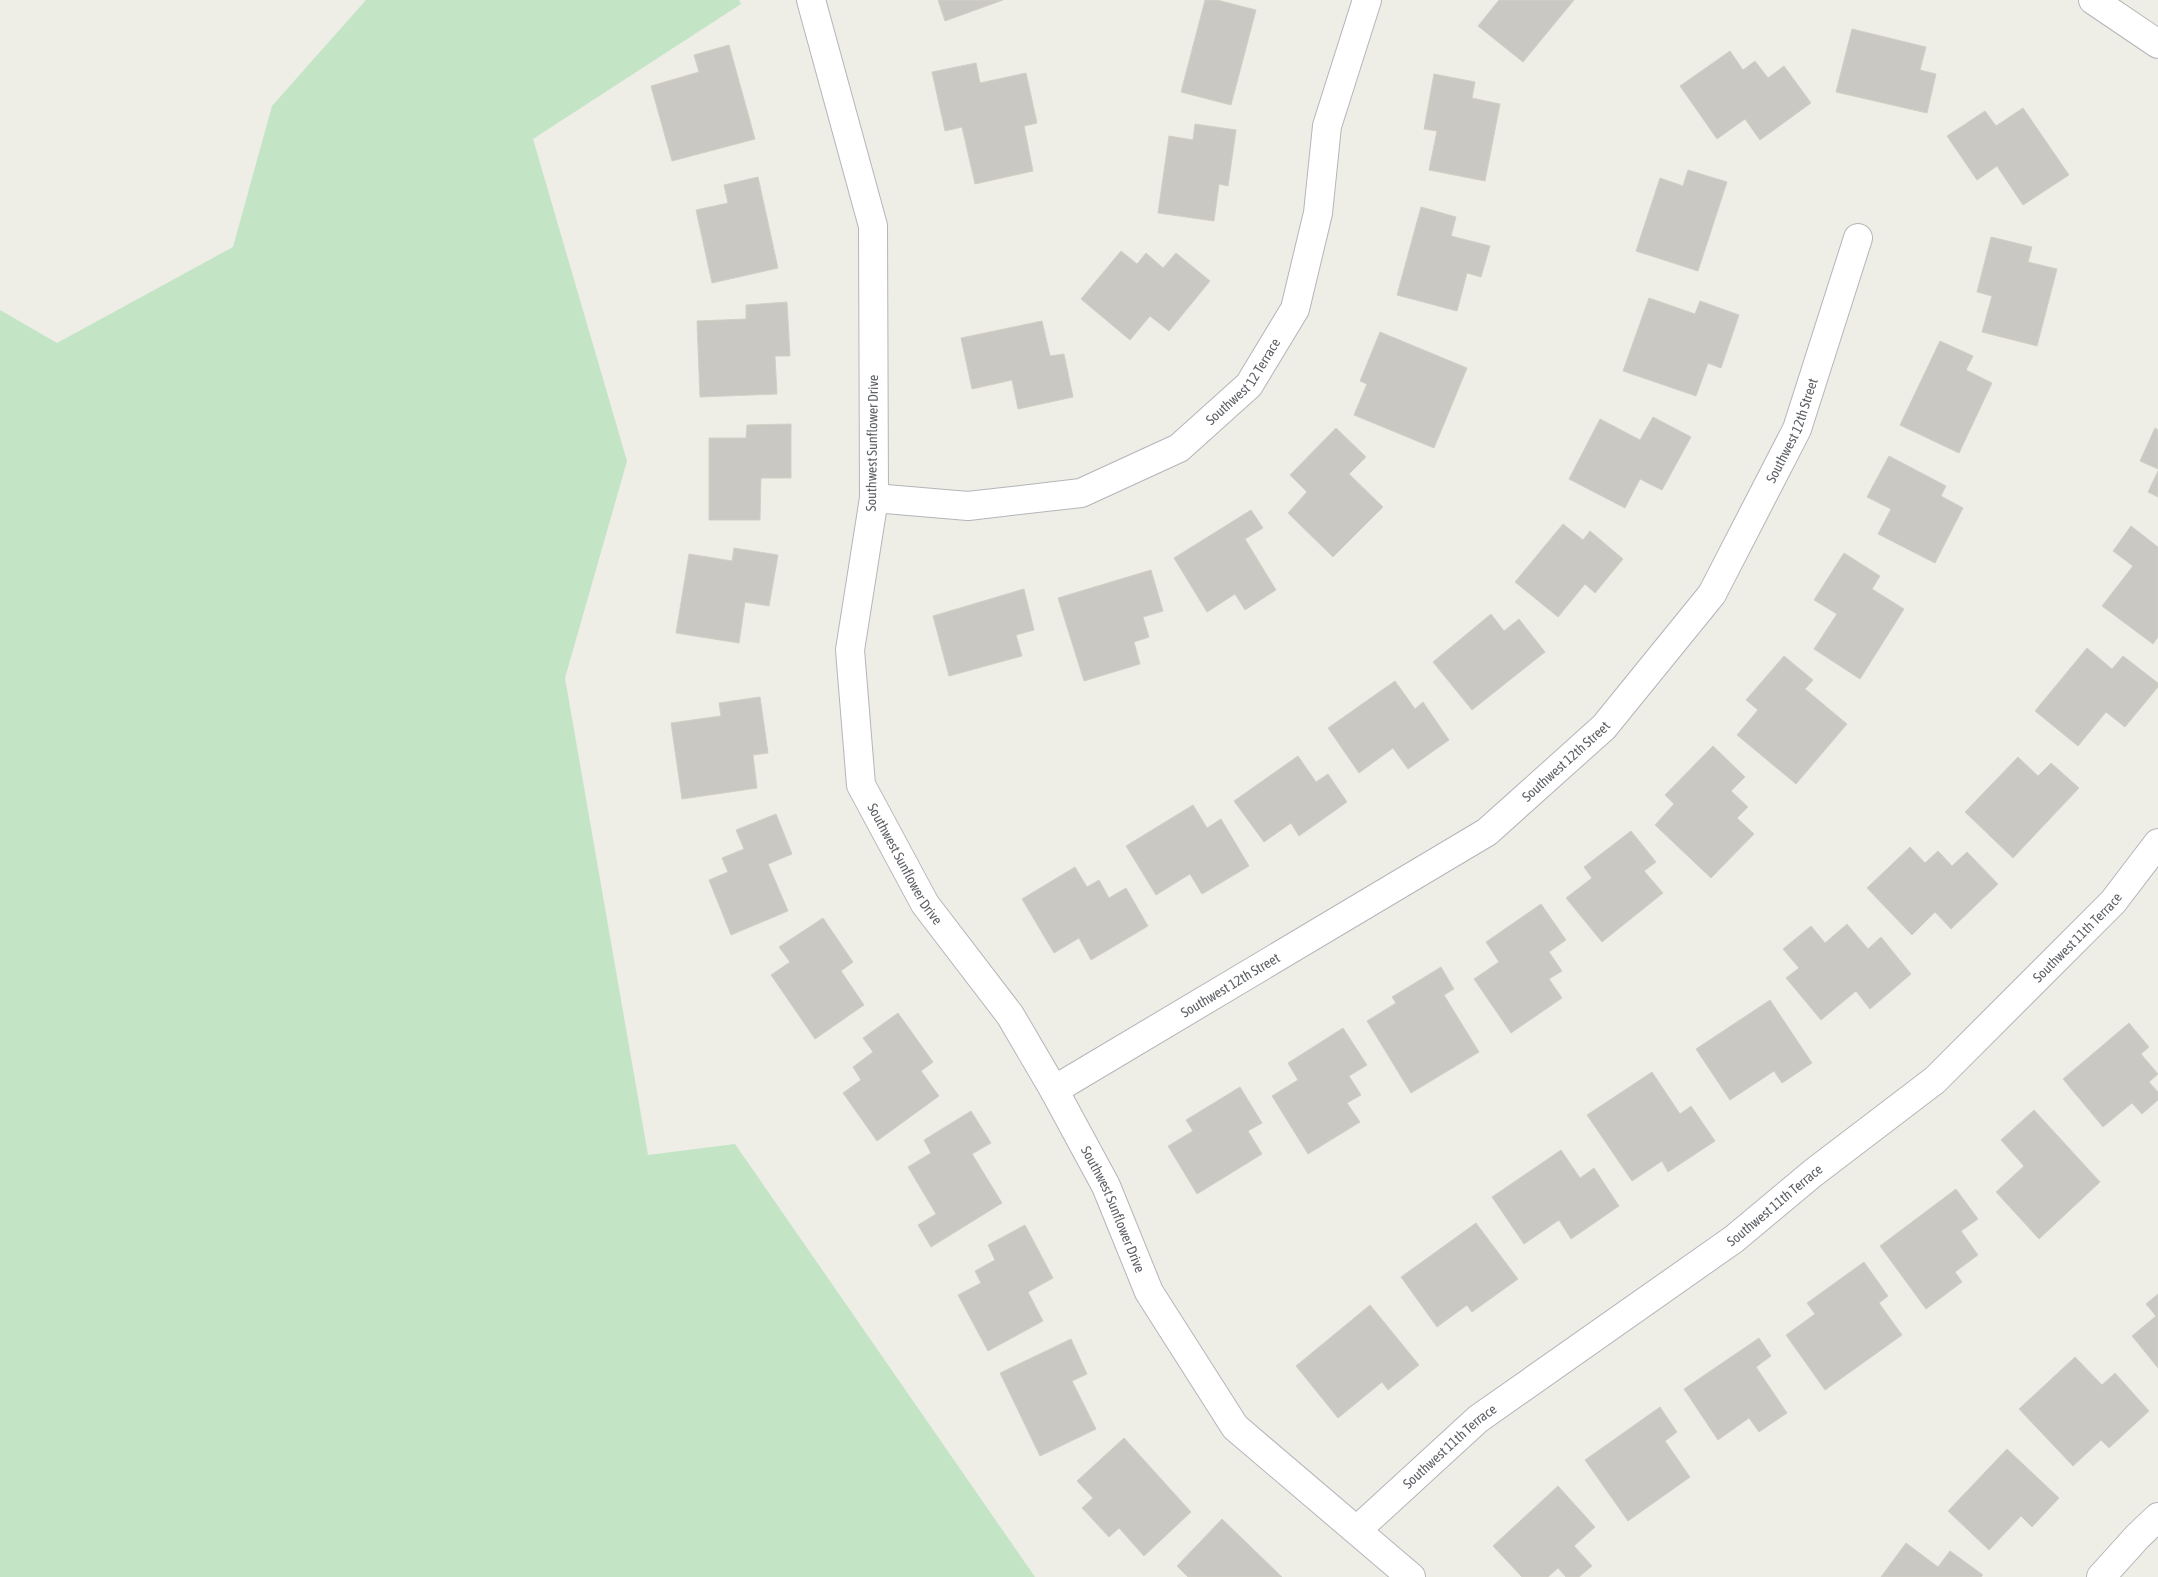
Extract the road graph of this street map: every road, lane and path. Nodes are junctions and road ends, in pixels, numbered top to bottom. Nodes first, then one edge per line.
1 (811, 0) edge
2 (1366, 0) edge
3 (2093, 0) edge
4 (2158, 44) edge
5 (1858, 238) dead end
6 (874, 498) junction
7 (2158, 843) edge
8 (1054, 1090) junction
9 (2158, 1518) edge
10 (1357, 1530) junction
11 (1411, 1577) edge
12 (2102, 1577) edge

1 - 6 street, Southwest Sunflower Drive
2 - 6 street, Southwest 12 Terrace
3 - 4 street
5 - 8 street, Southwest 12th Street
6 - 8 street, Southwest Sunflower Drive
7 - 10 street, Southwest 11th Terrace
8 - 10 street, Southwest Sunflower Drive
9 - 12 street
10 - 11 street, Southwest Sunflower Drive

